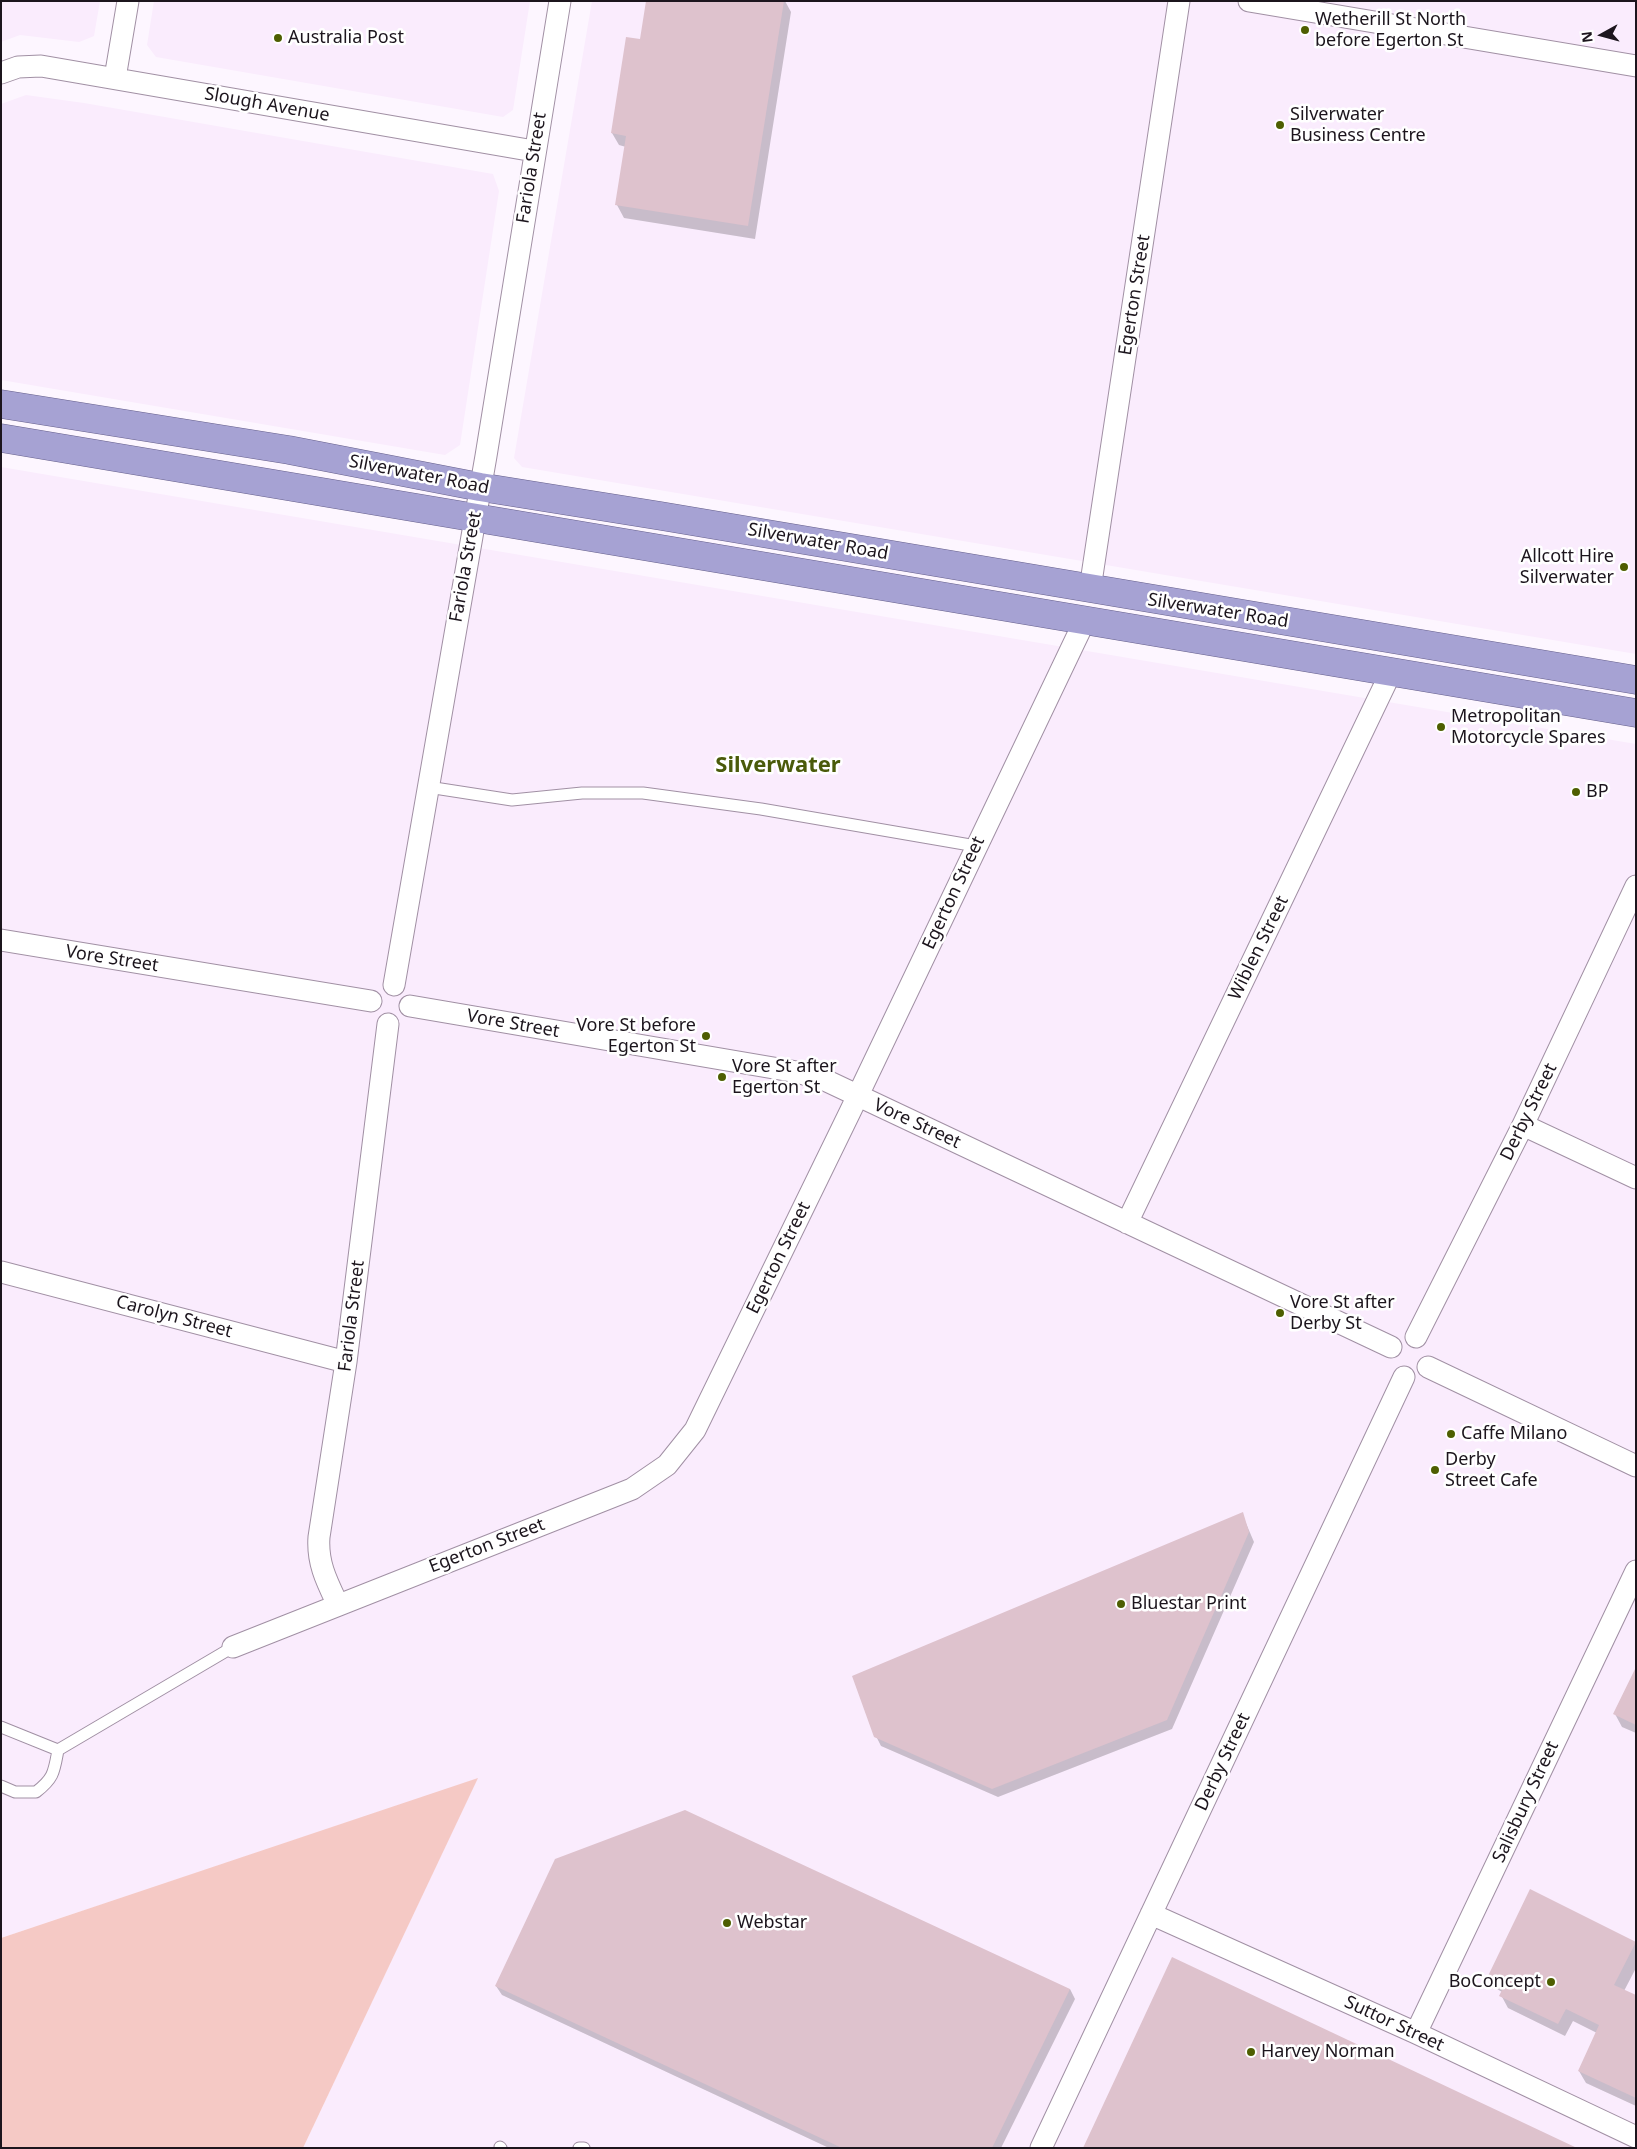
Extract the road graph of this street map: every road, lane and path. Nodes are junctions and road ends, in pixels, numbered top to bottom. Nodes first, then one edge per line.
1 (128, 1) edge
2 (560, 1) edge
3 (1179, 1) edge
4 (1249, 1) edge
5 (1636, 66) edge
6 (1, 73) edge
7 (115, 78) junction
8 (534, 152) junction
9 (1, 404) edge
10 (1, 438) edge
11 (480, 487) junction
12 (474, 519) junction
13 (1090, 589) junction
14 (1085, 620) junction
15 (1391, 672) junction
16 (1636, 680) edge
17 (1636, 713) edge
18 (428, 787) junction
19 (976, 846) junction
20 (1634, 892) edge
21 (1, 940) edge
22 (394, 985) junction
23 (371, 1001) junction
24 (410, 1006) junction
25 (388, 1024) junction
26 (858, 1096) junction
27 (1523, 1126) junction
28 (1636, 1178) edge
29 (1127, 1223) junction
30 (1, 1272) edge
31 (1416, 1336) junction
32 (1391, 1347) junction
33 (346, 1362) junction
34 (1428, 1367) junction
35 (1404, 1377) junction
36 (1636, 1466) edge
37 (1636, 1571) edge
38 (338, 1605) junction
39 (233, 1647) joint
40 (1, 1727) edge
41 (58, 1750) junction
42 (1, 1786) edge
43 (1151, 1914) junction
44 (1416, 2034) junction
45 (1636, 2137) edge
46 (579, 2148) edge
47 (584, 2148) edge
48 (1041, 2148) edge

1 - 7 street
2 - 8 street, Fariola Street
3 - 13 street, Egerton Street
4 - 5 street
6 - 7 street, Slough Avenue
7 - 8 street, Slough Avenue
8 - 11 street, Fariola Street
9 - 11 highway, Silverwater Road
10 - 12 highway, Silverwater Road
11 - 12 street, Fariola Street
11 - 13 highway, Silverwater Road
12 - 14 highway, Silverwater Road
12 - 18 street, Fariola Street
13 - 16 highway, Silverwater Road
14 - 15 highway, Silverwater Road
14 - 19 street, Egerton Street
15 - 17 highway, Silverwater Road
15 - 29 street, Wiblen Street
18 - 19 lane
18 - 22 street, Fariola Street
19 - 26 street, Egerton Street
20 - 27 street, Derby Street
21 - 23 street, Vore Street
22 - 23 street
22 - 24 street
23 - 25 street
24 - 25 street
24 - 26 street, Vore Street
25 - 33 street, Fariola Street
26 - 29 street, Vore Street
26 - 38 street, Egerton Street
27 - 28 street
27 - 31 street, Derby Street
29 - 32 street, Vore Street
30 - 33 street, Carolyn Street
31 - 32 street
31 - 34 street
32 - 35 street
33 - 38 street, Fariola Street
34 - 35 street
34 - 36 street
35 - 43 street, Derby Street
37 - 44 street, Salisbury Street
38 - 39 street, Egerton Street
39 - 41 lane
40 - 41 lane
41 - 42 lane
43 - 44 street, Suttor Street
43 - 48 street, Derby Street
44 - 45 street, Suttor Street
46 - 47 lane

